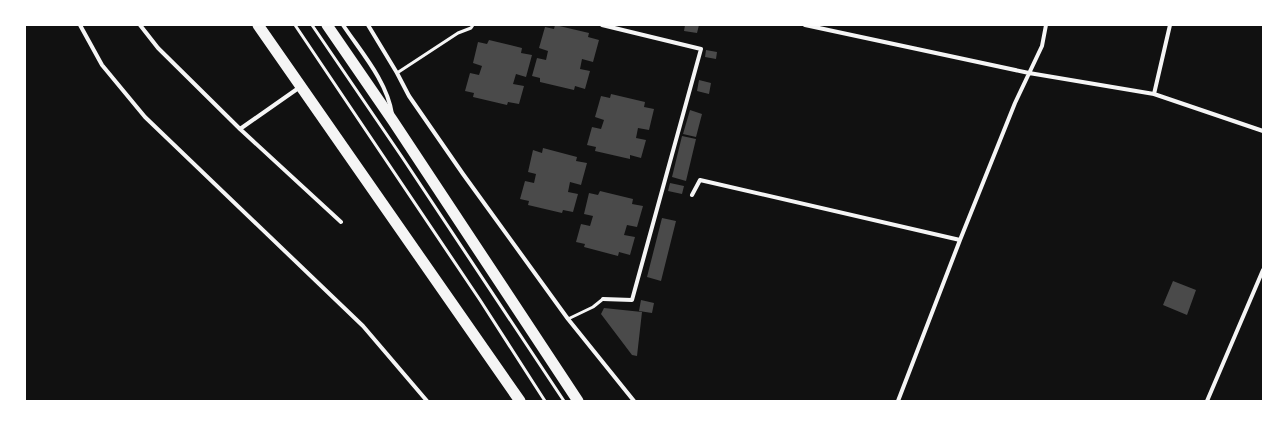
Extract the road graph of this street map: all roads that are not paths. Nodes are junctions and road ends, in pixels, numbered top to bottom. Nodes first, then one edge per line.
1 (80, 25) edge
2 (140, 25) edge
3 (258, 25) edge
4 (295, 25) edge
5 (312, 25) edge
6 (327, 25) edge
7 (343, 25) edge
8 (368, 25) edge
9 (473, 25) edge
10 (602, 25) edge
11 (805, 25) edge
12 (1046, 25) edge
13 (1170, 25) edge
14 (398, 73) junction
15 (1029, 73) junction
16 (300, 86) junction
17 (1154, 94) junction
18 (394, 121) junction
19 (240, 130) junction
20 (1263, 131) edge
21 (692, 195) dead end
22 (341, 222) dead end
23 (960, 240) junction
24 (1263, 270) edge
25 (603, 300) joint
26 (568, 319) junction
27 (428, 401) edge
28 (520, 401) edge
29 (545, 401) edge
30 (564, 401) edge
31 (578, 401) edge
32 (634, 401) edge
33 (898, 401) edge
34 (1207, 401) edge

1 - 27 street
2 - 19 street
3 - 16 highway
4 - 29 lane
5 - 30 lane
6 - 18 highway
7 - 18 street
8 - 14 street
9 - 14 lane
10 - 25 street
11 - 15 street
12 - 15 street
13 - 17 street
14 - 26 street
15 - 17 street
15 - 23 street
16 - 19 street
16 - 28 highway
17 - 20 street
18 - 31 highway
19 - 22 street
21 - 23 street
23 - 33 street
24 - 34 street
25 - 26 lane
26 - 32 street

